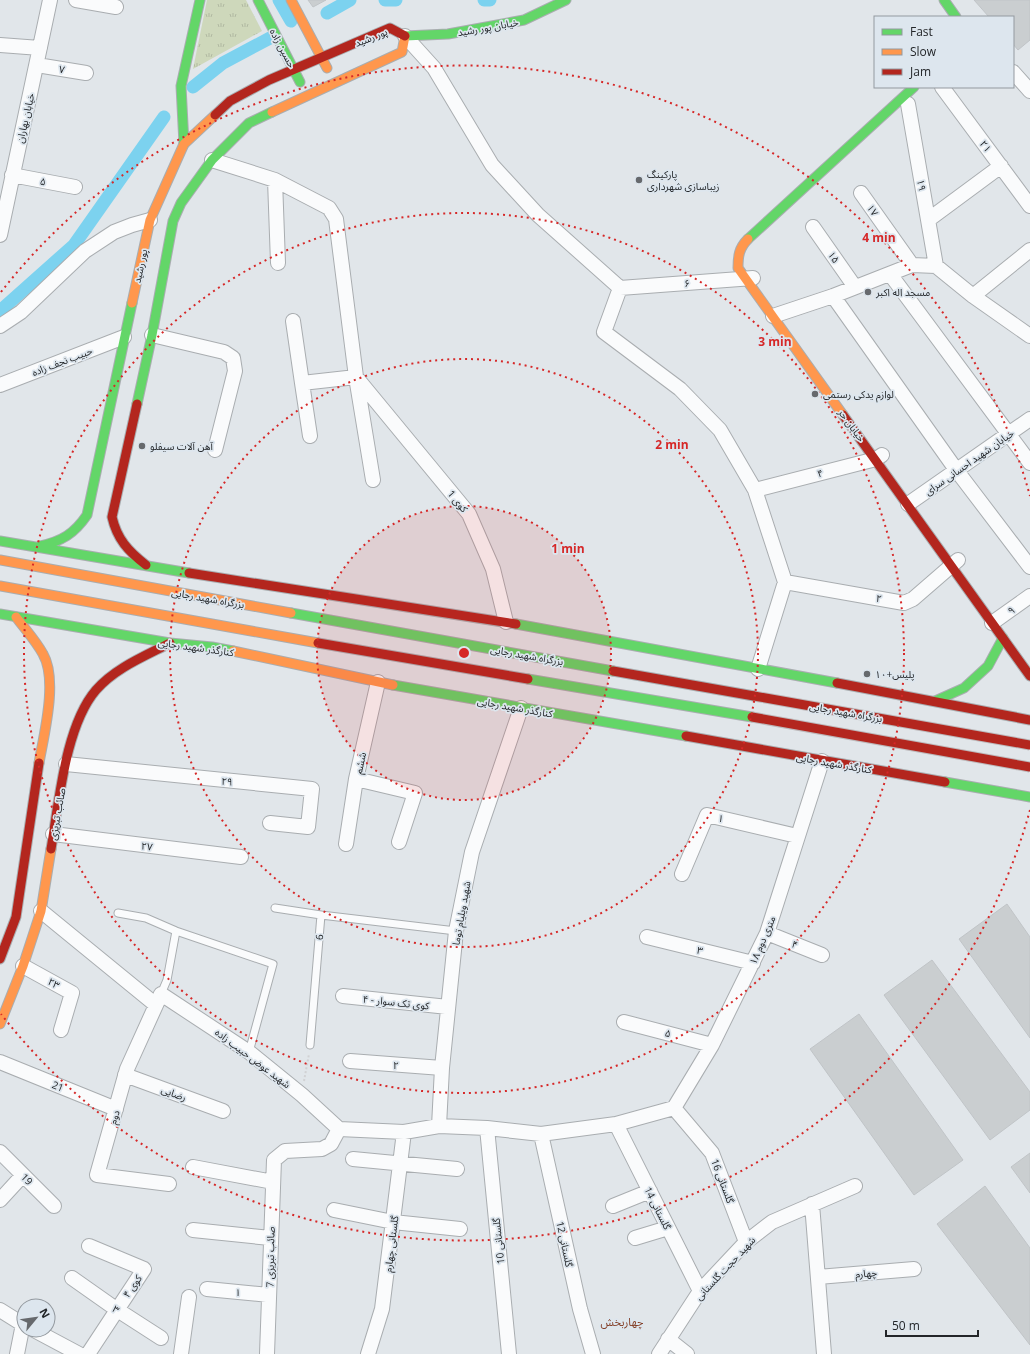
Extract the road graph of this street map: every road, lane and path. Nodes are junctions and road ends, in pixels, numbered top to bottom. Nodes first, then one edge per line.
1 (50, 0) edge
2 (76, 0) edge
3 (200, 0) edge
4 (258, 0) edge
5 (291, 0) edge
6 (566, 0) edge
7 (944, 0) edge
8 (116, 7) dead end
9 (955, 16) edge
10 (405, 36) junction
11 (0, 45) edge
12 (40, 48) junction
13 (322, 57) junction
14 (37, 65) junction
15 (294, 69) junction
16 (86, 73) dead end
17 (1014, 73) edge
18 (334, 83) junction
19 (943, 88) edge
20 (1029, 88) edge
21 (918, 89) edge
22 (307, 96) junction
23 (908, 104) junction
24 (184, 144) junction
25 (212, 160) junction
26 (1001, 166) junction
27 (12, 176) junction
28 (275, 180) junction
29 (74, 187) dead end
30 (861, 193) dead end
31 (1030, 206) edge
32 (150, 220) junction
33 (928, 220) junction
34 (813, 227) dead end
35 (0, 235) edge
36 (752, 247) dead end
37 (1030, 250) edge
38 (278, 263) dead end
39 (912, 265) junction
40 (936, 266) junction
41 (750, 274) junction
42 (890, 274) junction
43 (855, 287) junction
44 (620, 288) junction
45 (832, 296) junction
46 (973, 296) junction
47 (781, 316) junction
48 (293, 321) dead end
49 (0, 326) edge
50 (152, 335) junction
51 (1030, 336) edge
52 (124, 337) junction
53 (356, 377) junction
54 (302, 383) junction
55 (0, 385) edge
56 (1030, 419) edge
57 (1009, 434) junction
58 (310, 436) dead end
59 (215, 450) dead end
60 (881, 455) junction
61 (1030, 463) edge
62 (957, 471) junction
63 (373, 480) dead end
64 (755, 490) junction
65 (914, 500) junction
66 (0, 541) edge
67 (34, 547) junction
68 (0, 560) edge
69 (955, 560) junction
70 (1030, 567) edge
71 (149, 568) junction
72 (785, 582) junction
73 (0, 586) edge
74 (277, 588) junction
75 (1030, 596) edge
76 (336, 606) dead end
77 (0, 614) edge
78 (16, 617) junction
79 (380, 619) dead end
80 (996, 620) junction
81 (506, 622) junction
82 (1003, 638) junction
83 (170, 643) junction
84 (462, 644) junction
85 (212, 647) junction
86 (274, 650) dead end
87 (312, 652) dead end
88 (1025, 653) dead end
89 (381, 654) junction
90 (758, 669) junction
91 (1030, 676) edge
92 (378, 682) junction
93 (935, 701) junction
94 (521, 708) junction
95 (1001, 714) junction
96 (1030, 720) edge
97 (1030, 745) edge
98 (822, 761) junction
99 (66, 764) junction
100 (1030, 767) edge
101 (1013, 772) dead end
102 (356, 779) junction
103 (999, 783) dead end
104 (988, 788) junction
105 (1030, 797) edge
106 (270, 823) dead end
107 (53, 834) junction
108 (797, 836) junction
109 (399, 842) dead end
110 (346, 844) dead end
111 (241, 857) dead end
112 (682, 874) dead end
113 (276, 908) dead end
114 (41, 911) junction
115 (118, 913) dead end
116 (321, 915) junction
117 (176, 931) junction
118 (456, 931) junction
119 (767, 933) junction
120 (647, 937) dead end
121 (822, 955) dead end
122 (0, 959) edge
123 (753, 963) junction
124 (24, 966) junction
125 (343, 996) dead end
126 (159, 999) junction
127 (448, 1008) junction
128 (624, 1022) dead end
129 (0, 1024) edge
130 (61, 1030) dead end
131 (310, 1045) joint
132 (712, 1045) junction
133 (249, 1052) junction
134 (350, 1061) dead end
135 (0, 1062) edge
136 (442, 1068) junction
137 (125, 1075) junction
138 (302, 1095) junction
139 (674, 1108) junction
140 (116, 1109) junction
141 (224, 1111) dead end
142 (616, 1124) junction
143 (439, 1126) junction
144 (487, 1128) junction
145 (339, 1129) junction
146 (404, 1132) junction
147 (541, 1134) junction
148 (0, 1152) edge
149 (353, 1159) dead end
150 (401, 1163) junction
151 (193, 1167) dead end
152 (457, 1169) dead end
153 (23, 1175) junction
154 (273, 1182) junction
155 (169, 1184) dead end
156 (855, 1186) dead end
157 (650, 1191) junction
158 (0, 1200) edge
159 (812, 1204) junction
160 (54, 1206) dead end
161 (613, 1206) dead end
162 (334, 1210) dead end
163 (393, 1222) junction
164 (668, 1228) junction
165 (460, 1229) dead end
166 (193, 1230) dead end
167 (270, 1238) junction
168 (635, 1238) dead end
169 (746, 1242) junction
170 (89, 1246) dead end
171 (914, 1269) dead end
172 (818, 1277) junction
173 (72, 1278) dead end
174 (208, 1289) dead end
175 (700, 1291) junction
176 (270, 1295) junction
177 (189, 1297) dead end
178 (116, 1309) junction
179 (0, 1310) edge
180 (16, 1319) edge
181 (23, 1338) edge
182 (49, 1338) edge
183 (161, 1338) dead end
184 (668, 1339) junction
185 (17, 1354) edge
186 (79, 1354) edge
187 (88, 1354) edge
188 (181, 1354) edge
189 (267, 1354) edge
190 (368, 1354) edge
191 (509, 1354) edge
192 (593, 1354) edge
193 (659, 1354) edge
194 (687, 1354) edge
195 (824, 1354) edge

1 - 12 street, خیابان بهاران
2 - 8 street
3 - 24 main road
4 - 15 main road, حسین زاده
5 - 13 main road
6 - 10 main road, خیابان پور رشید
7 - 9 main road
10 - 13 main road, پور رشید
10 - 18 main road
10 - 44 street
11 - 12 street
12 - 14 street, خیابان بهاران
13 - 15 main road, پور رشید
13 - 18 main road
14 - 16 street, ۷
14 - 27 street, خیابان بهاران
15 - 22 main road, حسین زاده
15 - 24 main road, پور رشید
17 - 20 street
18 - 22 main road
19 - 26 street, ۲۱
21 - 23 main road, خیابان حر
21 - 41 main road, خیابان حر
22 - 25 main road
23 - 33 street, ۱۹
23 - 36 main road, خیابان حر
24 - 32 main road, پور رشید
25 - 28 street
25 - 50 main road
26 - 31 street, ۲۱
26 - 33 street
27 - 29 street, ۵
27 - 35 street, خیابان بهاران
28 - 38 street
28 - 53 street
30 - 39 street, ۱۷
32 - 49 street
32 - 52 main road, پور رشید
33 - 40 street, ۱۹
34 - 43 street, ۱۵
37 - 46 street
39 - 40 street
39 - 42 street
40 - 46 street
41 - 44 street, ۶
41 - 47 main road, خیابان حر
42 - 43 street
42 - 57 street
43 - 45 street
44 - 64 street
45 - 47 street
45 - 62 street
46 - 51 street
47 - 60 main road, خیابان حر
48 - 54 street
50 - 59 street
50 - 71 main road
52 - 55 street, حبیب نجف زاده
52 - 67 main road, پور رشید
53 - 54 street
53 - 63 street
53 - 81 street, کوی 1
54 - 58 street
56 - 57 street, خیابان شهید احسانی سرای
57 - 61 street
57 - 62 street, خیابان شهید احسانی سرای
60 - 64 street, ۴
60 - 65 main road, خیابان حر
62 - 65 street, خیابان شهید احسانی سرای
62 - 70 street
64 - 72 street
65 - 69 main road, خیابان حر
66 - 67 main road
67 - 71 main road
68 - 84 main road, بزرگراه شهید رجایی
69 - 72 street, ۲
69 - 80 main road, خیابان حر
71 - 74 main road
72 - 90 street
73 - 89 main road
74 - 76 main road
74 - 81 main road
75 - 80 street, ۹
77 - 78 main road, کنارگذر شهید رجایی
78 - 83 main road, کنارگذر شهید رجایی
78 - 122 main road
79 - 84 main road
80 - 82 main road, خیابان حر
80 - 88 main road, خیابان حر
81 - 90 main road
82 - 91 main road, خیابان حر
82 - 93 main road
83 - 85 main road, کنارگذر شهید رجایی
83 - 99 main road, صائب تبریزی
84 - 97 main road, بزرگراه شهید رجایی, bridge
85 - 86 main road
85 - 92 main road, کنارگذر شهید رجایی
87 - 89 main road
89 - 100 main road, bridge
90 - 93 main road
92 - 94 main road, کنارگذر شهید رجایی
92 - 102 street, ششم
93 - 95 main road
94 - 98 main road, کنارگذر شهید رجایی
94 - 118 street, شهید ویلیام توما
95 - 96 main road
95 - 101 main road
98 - 104 main road, کنارگذر شهید رجایی
98 - 108 street, ۱۸ متری دوم
99 - 106 street, ۲۹
99 - 107 main road, صائب تبریزی
102 - 109 street
102 - 110 street, ششم
103 - 104 main road
104 - 105 main road, کنارگذر شهید رجایی
107 - 111 street, ۲۷
107 - 114 main road, صائب تبریزی
108 - 112 street, ۱
108 - 119 street, ۱۸ متری دوم
113 - 116 lane
114 - 124 main road, صائب تبریزی
114 - 126 street, شهید عوض حبیب زاده
115 - 117 lane
116 - 118 lane
116 - 131 lane, 6
117 - 126 lane
117 - 133 lane
118 - 127 street, شهید ویلیام توما
119 - 121 street, ۴
119 - 123 street, ۱۸ متری دوم
120 - 123 street, ۳
123 - 132 street, ۱۸ متری دوم
124 - 129 main road, صائب تبریزی
124 - 130 street, ۲۳
125 - 127 street, ۴ - کوی تک سوار
126 - 133 street, شهید عوض حبیب زاده
126 - 137 street, دوم
127 - 136 street, شهید ویلیام توما
128 - 132 street, ۵
131 - 138 path
132 - 139 street, ۱۸ متری دوم
133 - 138 street, شهید عوض حبیب زاده
134 - 136 street, ۲
135 - 140 street, 21
136 - 143 street, شهید ویلیام توما
137 - 140 street, دوم
137 - 141 street, رضایی
138 - 145 street, شهید عوض حبیب زاده
139 - 142 street
139 - 169 street, گلستانی 16
140 - 155 street, دوم
142 - 147 street
142 - 157 street, گلستانی 14
143 - 144 street
143 - 146 street
144 - 147 street
144 - 191 street, گلستانی 10
145 - 146 street
145 - 154 street, صائب تبریزی 7
146 - 150 street, گلستانی چهارم
147 - 192 street, گلستانی 12
148 - 153 street, 19
149 - 150 street
150 - 152 street
150 - 163 street, گلستانی چهارم
151 - 154 street
153 - 158 street
153 - 160 street, 19
154 - 167 street, صائب تبریزی 7
156 - 159 street, شهید حجت گلستانی
157 - 161 street
157 - 164 street, گلستانی 14
159 - 169 street, شهید حجت گلستانی
159 - 172 street
162 - 163 street
163 - 165 street
163 - 190 street, گلستانی چهارم
164 - 168 street
164 - 175 street, گلستانی 14
166 - 167 street
167 - 176 street, صائب تبریزی 7
169 - 175 street, شهید حجت گلستانی
170 - 178 street, کوی ۴
171 - 172 street, چهارم
172 - 195 street
173 - 178 street, ۳
174 - 176 street, ۱
175 - 184 street, شهید حجت گلستانی
176 - 189 street, صائب تبریزی 7
177 - 188 street
178 - 183 street, ۳
178 - 187 street, کوی ۴
179 - 180 street
181 - 185 street
182 - 186 street
184 - 193 street, شهید حجت گلستانی
184 - 194 street

